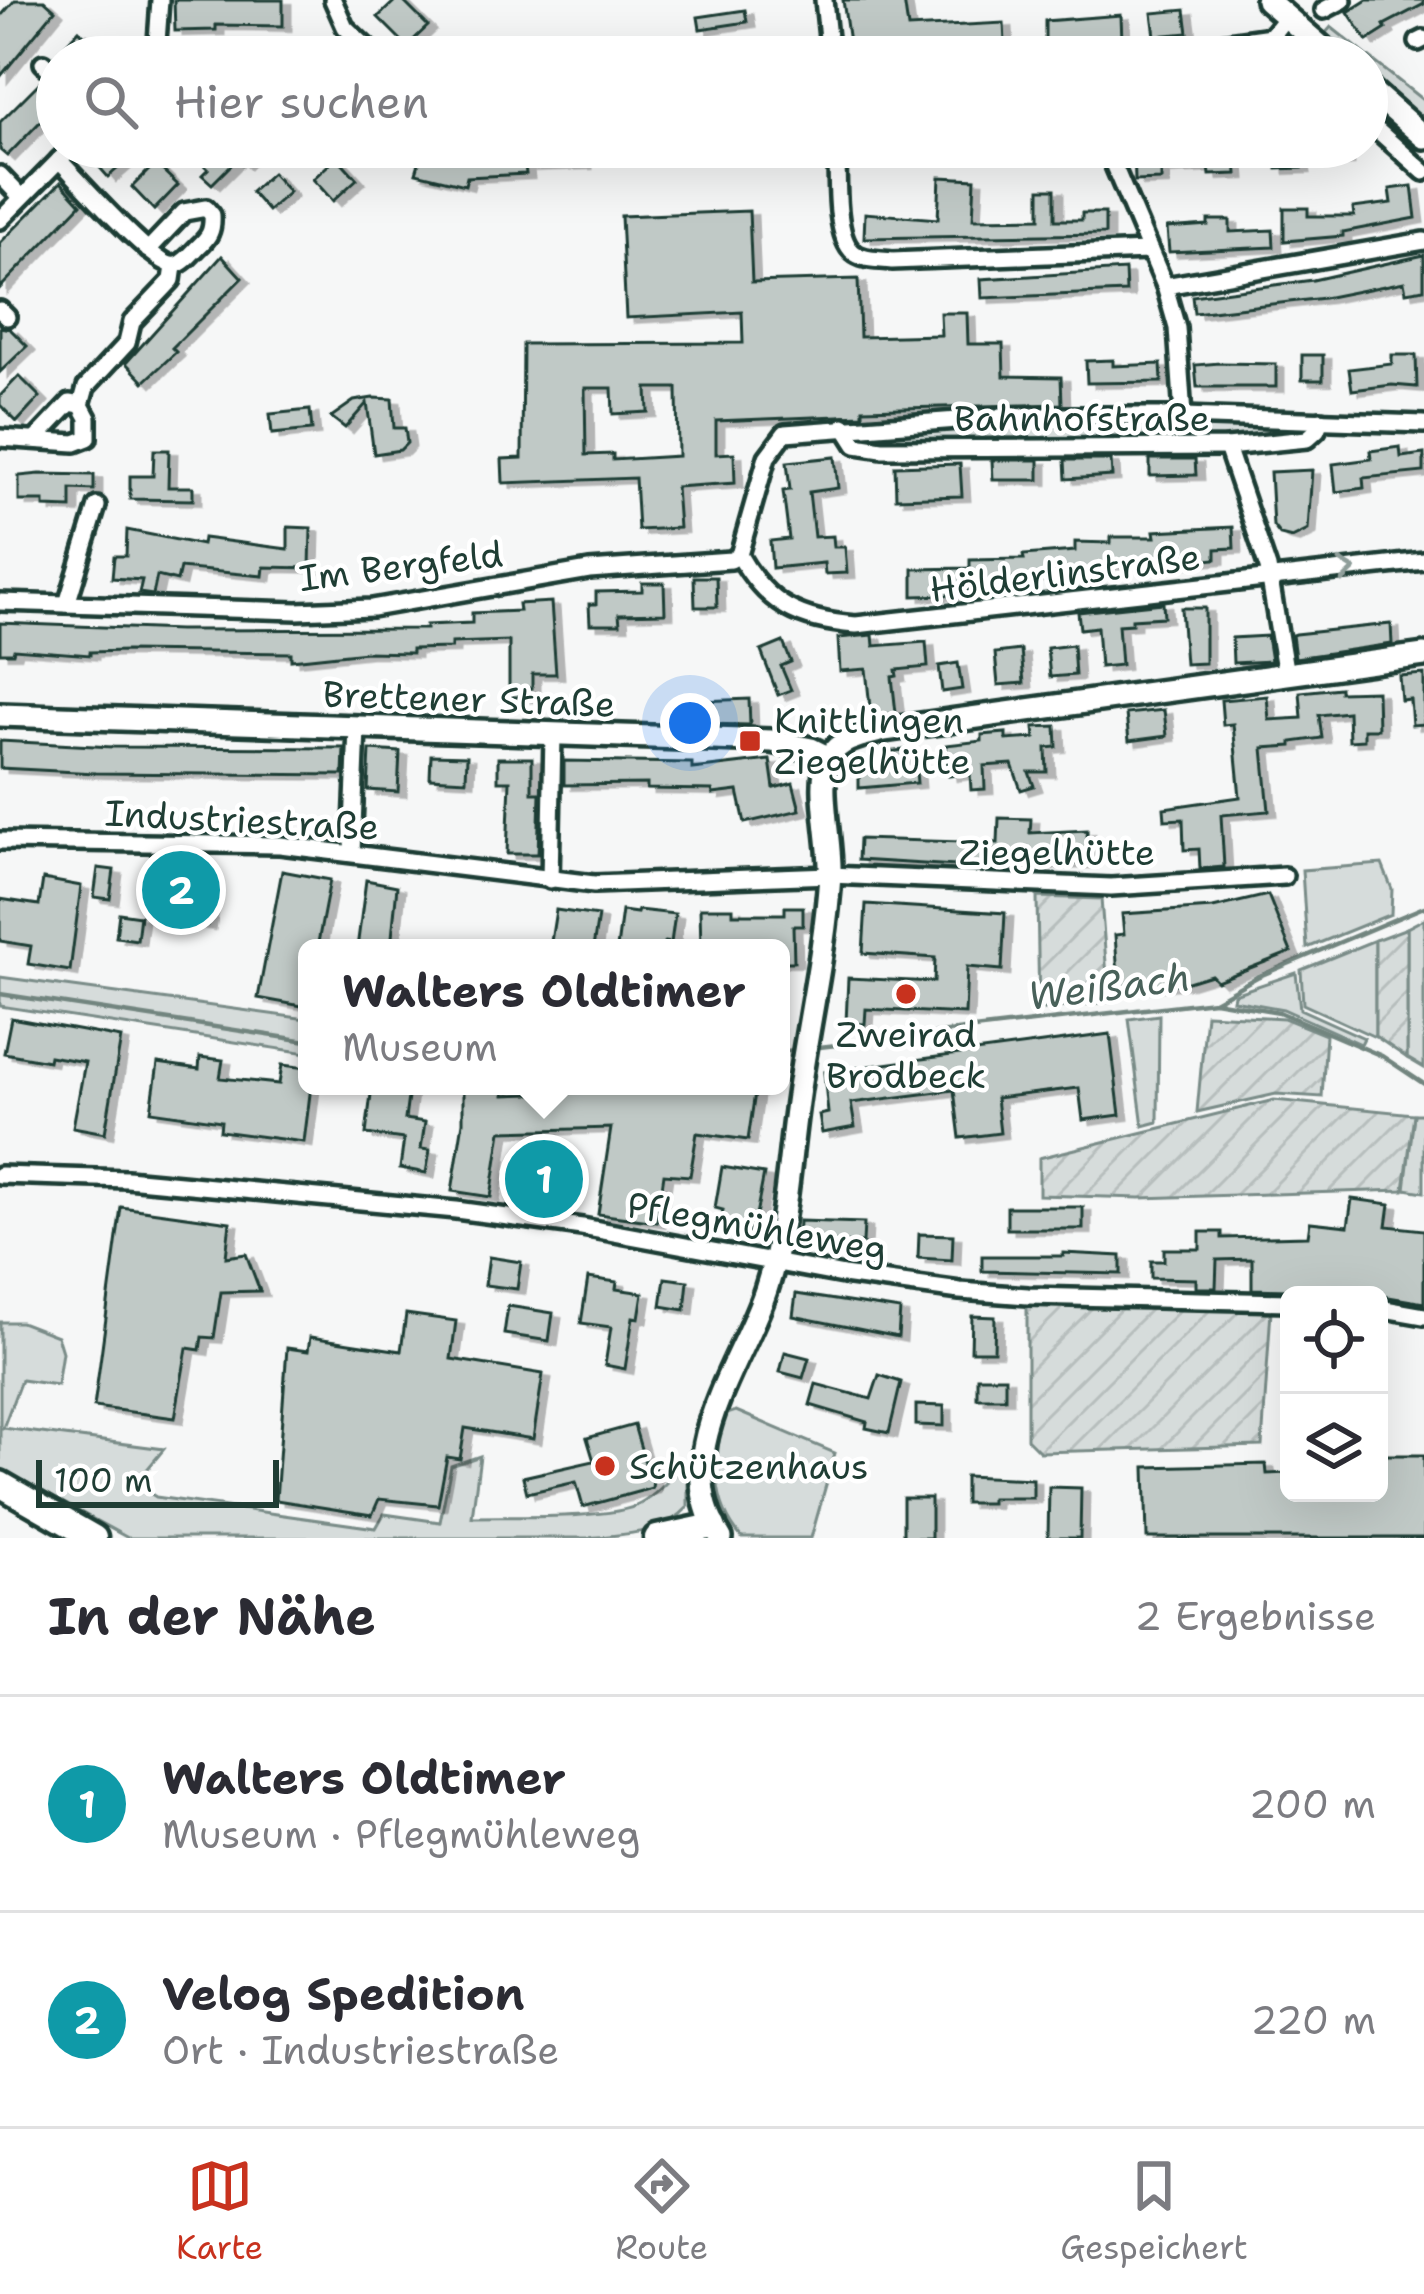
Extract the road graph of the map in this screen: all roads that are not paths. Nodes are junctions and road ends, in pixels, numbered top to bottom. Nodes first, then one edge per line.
1 (160, 0) edge
2 (333, 0) edge
3 (824, 0) edge
4 (1267, 0) edge
5 (1343, 0) edge
6 (1324, 10) dead end
7 (1286, 17) junction
8 (157, 36) edge
9 (355, 36) edge
10 (828, 36) edge
11 (1271, 36) edge
12 (1308, 36) edge
13 (1388, 105) edge
14 (1424, 137) edge
15 (1388, 140) edge
16 (51, 168) edge
17 (79, 168) edge
18 (838, 168) edge
19 (1114, 168) edge
20 (1424, 172) edge
21 (0, 175) edge
22 (22, 197) junction
23 (0, 220) edge
24 (1424, 241) edge
25 (148, 250) junction
26 (1148, 251) junction
27 (174, 266) junction
28 (1166, 286) junction
29 (82, 405) junction
30 (1183, 416) junction
31 (1321, 420) junction
32 (1424, 424) edge
33 (844, 426) junction
34 (0, 438) edge
35 (35, 440) junction
36 (1227, 447) junction
37 (97, 506) dead end
38 (740, 555) junction
39 (1424, 561) edge
40 (1270, 579) junction
41 (0, 602) edge
42 (67, 604) junction
43 (1424, 655) edge
44 (1286, 675) junction
45 (0, 715) edge
46 (357, 728) junction
47 (553, 735) junction
48 (829, 758) junction
49 (0, 841) edge
50 (352, 852) junction
51 (830, 875) junction
52 (1284, 876) dead end
53 (550, 880) junction
54 (0, 1175) edge
55 (773, 1262) junction
56 (1280, 1301) edge
57 (1388, 1310) edge
58 (1424, 1316) edge
59 (0, 1484) edge
60 (717, 1532) edge
61 (94, 1538) edge
62 (657, 1538) edge

1 - 8 street
2 - 9 street
3 - 10 street
4 - 7 street
5 - 6 street
7 - 11 street
7 - 12 street
13 - 14 street
15 - 20 street
16 - 22 street
17 - 25 street
18 - 26 street
19 - 26 street
21 - 22 street
22 - 23 street
24 - 28 street
25 - 27 street
25 - 27 street
26 - 28 street
27 - 29 street
28 - 30 street
29 - 35 street
29 - 35 street
30 - 31 street, Bahnhofstraße
30 - 33 street, Bahnhofstraße
31 - 32 street, Bahnhofstraße
31 - 36 street, Bahnhofstraße
33 - 36 street, Bahnhofstraße
33 - 38 street, Bahnhofstraße
34 - 35 street
36 - 40 street
37 - 42 street
38 - 40 street, Hölderlinstraße
38 - 42 street, Im Bergfeld
40 -> 39 street, Hölderlinstraße
40 - 44 street
41 - 42 street, Im Bergfeld
43 - 44 street
44 - 48 street
45 - 46 street, Brettener Straße
46 - 47 street, Brettener Straße
46 - 50 street
47 - 48 street, Brettener Straße
47 - 53 street
48 - 51 street
49 - 50 street, Industriestraße
50 - 53 street, Industriestraße
51 - 52 street, Ziegelhütte
51 - 53 street, Industriestraße
51 - 55 street
54 - 55 street, Pflegmühleweg
55 - 56 street, Pflegmühleweg
55 - 60 street
57 - 58 street
59 - 61 main road
60 - 62 main road

